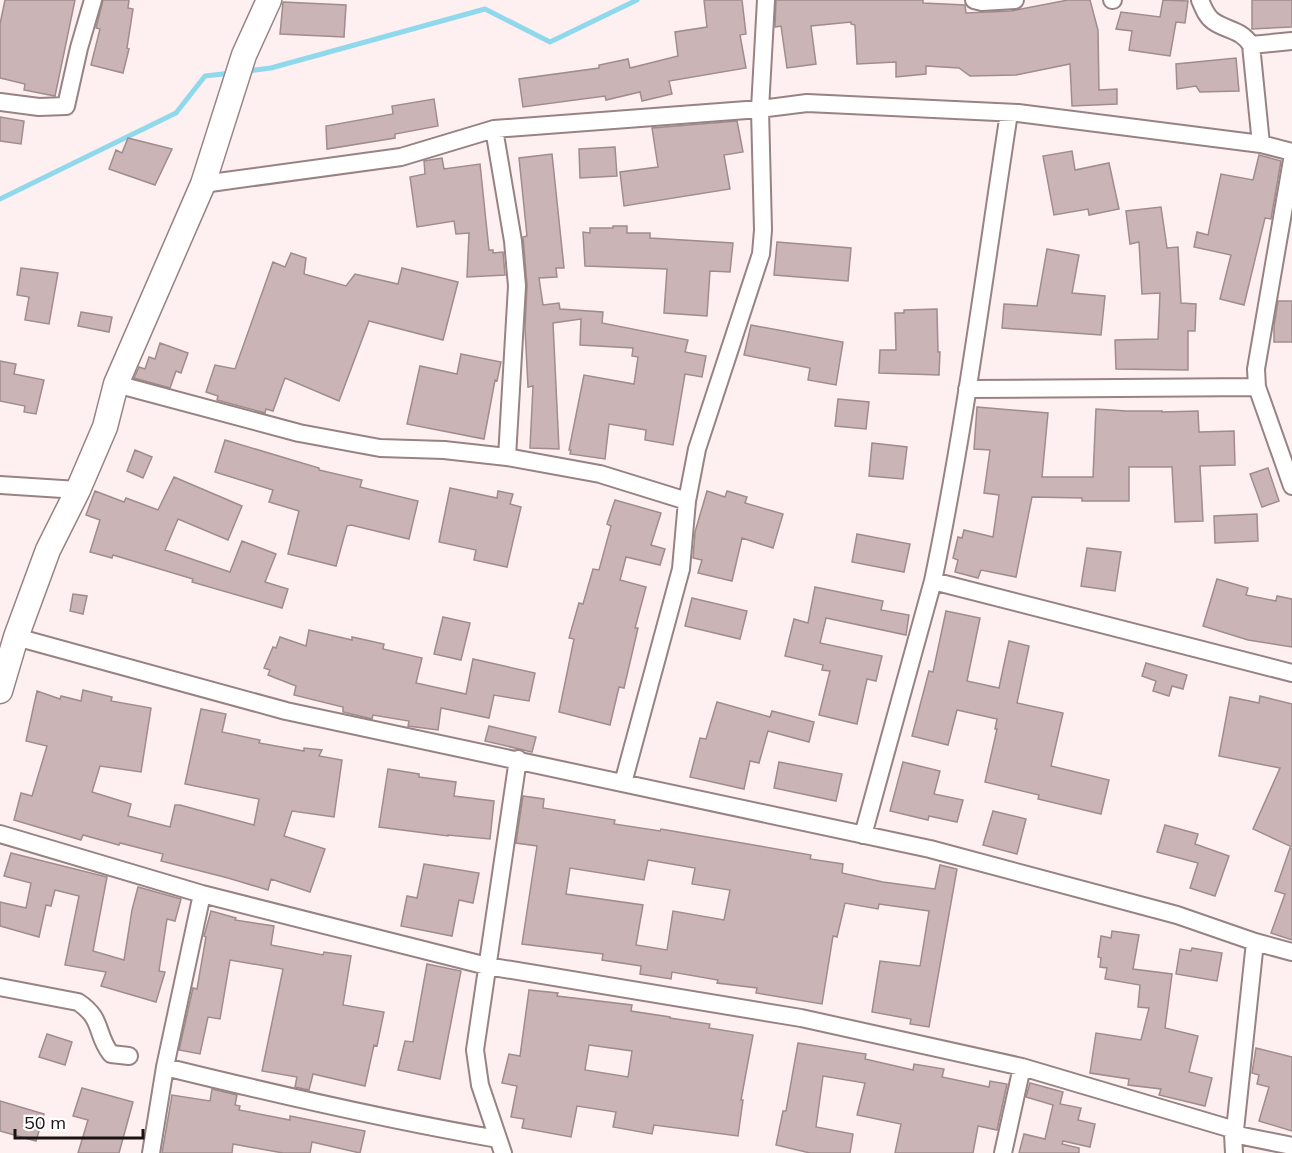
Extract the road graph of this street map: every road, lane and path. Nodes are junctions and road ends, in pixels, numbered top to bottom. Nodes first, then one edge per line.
1 (93, 0) edge
2 (269, 0) edge
3 (766, 0) edge
4 (974, 0) edge
5 (1015, 0) edge
6 (1200, 0) edge
7 (1292, 41) edge
8 (1251, 45) junction
9 (0, 102) edge
10 (760, 109) junction
11 (1009, 113) junction
12 (494, 129) junction
13 (1261, 144) junction
14 (1292, 152) edge
15 (1292, 160) edge
16 (202, 184) junction
17 (116, 384) junction
18 (1257, 387) junction
19 (967, 389) junction
20 (507, 457) junction
21 (0, 485) edge
22 (1292, 486) edge
23 (78, 490) junction
24 (687, 501) junction
25 (933, 581) junction
26 (16, 637) junction
27 (1292, 673) edge
28 (2, 680) edge
29 (518, 759) junction
30 (623, 783) junction
31 (0, 834) edge
32 (863, 835) junction
33 (202, 894) junction
34 (1255, 942) junction
35 (1292, 952) edge
36 (487, 966) junction
37 (0, 987) edge
38 (129, 1056) dead end
39 (165, 1067) junction
40 (1022, 1067) junction
41 (1234, 1132) junction
42 (500, 1146) edge
43 (1292, 1146) edge
44 (151, 1153) edge
45 (1003, 1153) edge
46 (1234, 1153) edge

1 - 9 street
2 - 16 main road
3 - 10 street
4 - 5 street
6 - 8 street
7 - 8 street
8 - 13 street
10 - 11 street
10 - 12 street
10 - 24 street
11 - 13 street
11 - 19 street
12 - 16 street
12 - 20 street
13 - 14 street
15 - 18 street
16 - 17 main road
17 - 20 street
17 - 23 main road
18 - 19 street
18 - 22 street
19 - 25 street
20 - 24 street
21 - 23 street
23 - 26 main road
24 - 30 street
25 - 27 street
25 - 32 street
26 - 28 main road
26 - 29 street
29 - 30 street
29 - 36 street
30 - 32 street
31 - 33 street
32 - 34 street
33 - 36 street
33 - 39 street
34 - 35 street
34 - 41 street
36 - 40 street
36 - 42 street
37 - 38 street
39 - 42 street
39 - 44 street
40 - 41 street
40 - 45 street
41 - 43 street
41 - 46 street

